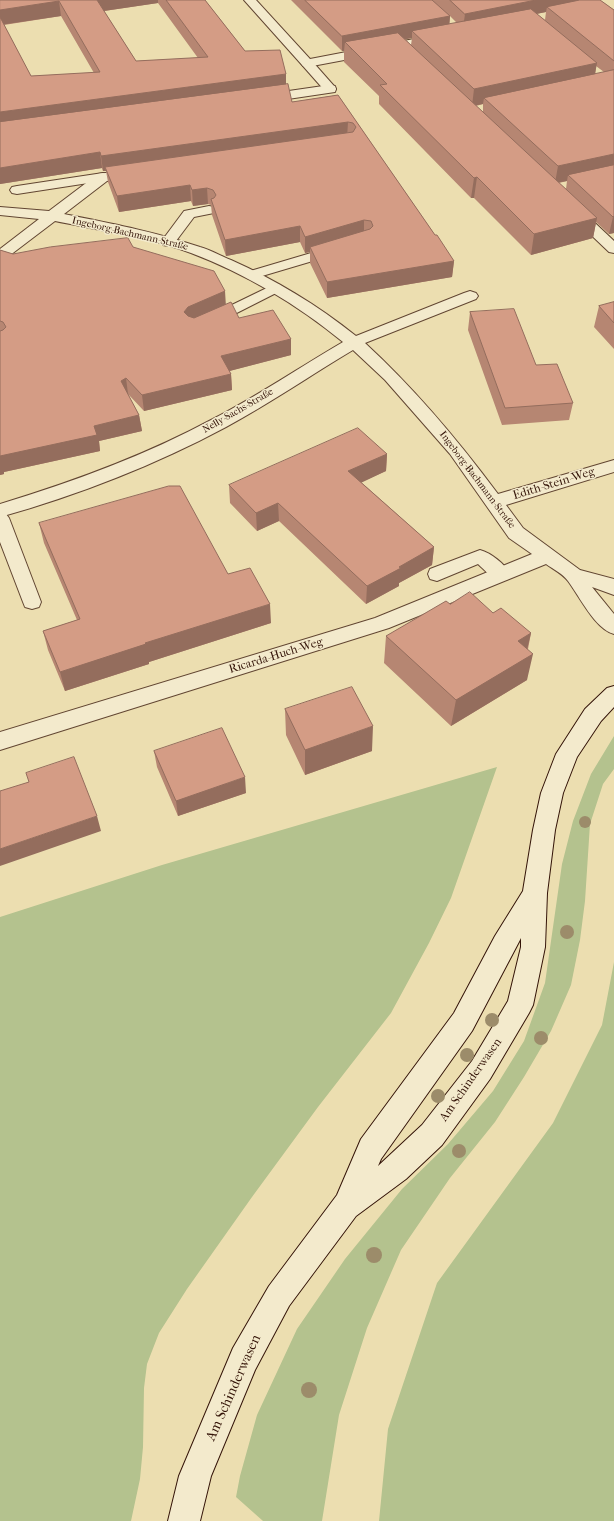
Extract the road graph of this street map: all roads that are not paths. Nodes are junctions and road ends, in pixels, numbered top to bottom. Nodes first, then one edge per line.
1 (250, 0) edge
2 (454, 35) edge
3 (400, 46) junction
4 (411, 56) edge
5 (307, 63) junction
6 (330, 89) joint
7 (251, 100) edge
8 (150, 171) edge
9 (103, 177) junction
10 (17, 190) dead end
11 (563, 200) edge
12 (0, 210) edge
13 (209, 210) dead end
14 (52, 216) junction
15 (168, 242) junction
16 (350, 246) edge
17 (614, 249) edge
18 (0, 256) edge
19 (252, 275) junction
20 (275, 288) junction
21 (470, 296) dead end
22 (195, 328) edge
23 (354, 342) junction
24 (614, 466) edge
25 (494, 502) junction
26 (0, 511) edge
27 (0, 518) edge
28 (547, 556) junction
29 (437, 574) dead end
30 (501, 574) junction
31 (574, 575) junction
32 (614, 588) edge
33 (32, 602) dead end
34 (614, 627) edge
35 (614, 694) edge
36 (0, 741) edge
37 (534, 893) junction
38 (347, 1205) junction
39 (184, 1521) edge

1 - 5 street
2 - 3 street
3 - 4 street
3 - 5 street
5 - 6 lane
6 - 7 street
8 - 9 street
9 - 10 lane
9 - 14 street, Ingeborg-Bachmann-Straße
11 - 17 street
12 - 14 street, Ingeborg-Bachmann-Straße
13 - 15 lane
14 - 15 street, Ingeborg-Bachmann-Straße
14 - 18 street
15 - 19 street, Ingeborg-Bachmann-Straße
16 - 19 lane
19 - 20 street, Ingeborg-Bachmann-Straße
20 - 22 lane
20 - 23 street, Ingeborg-Bachmann-Straße
21 - 23 street, Nelly-Sachs-Straße
23 - 25 street, Ingeborg-Bachmann-Straße
23 - 26 street, Nelly-Sachs-Straße
24 - 25 street, Edith-Stein-Weg
25 - 28 street, Ingeborg-Bachmann-Straße
27 - 33 lane
28 - 30 street, Ricarda-Huch-Weg
28 - 31 street, Ingeborg-Bachmann-Straße
29 - 30 lane
30 - 36 street, Ricarda-Huch-Weg
31 - 32 street, Ingeborg-Bachmann-Straße
31 - 34 street, Ingeborg-Bachmann-Straße
35 - 37 street, Am Schinderwasen
37 - 38 street, Am Schinderwasen
37 - 38 street, Am Schinderwasen
38 - 39 street, Am Schinderwasen

